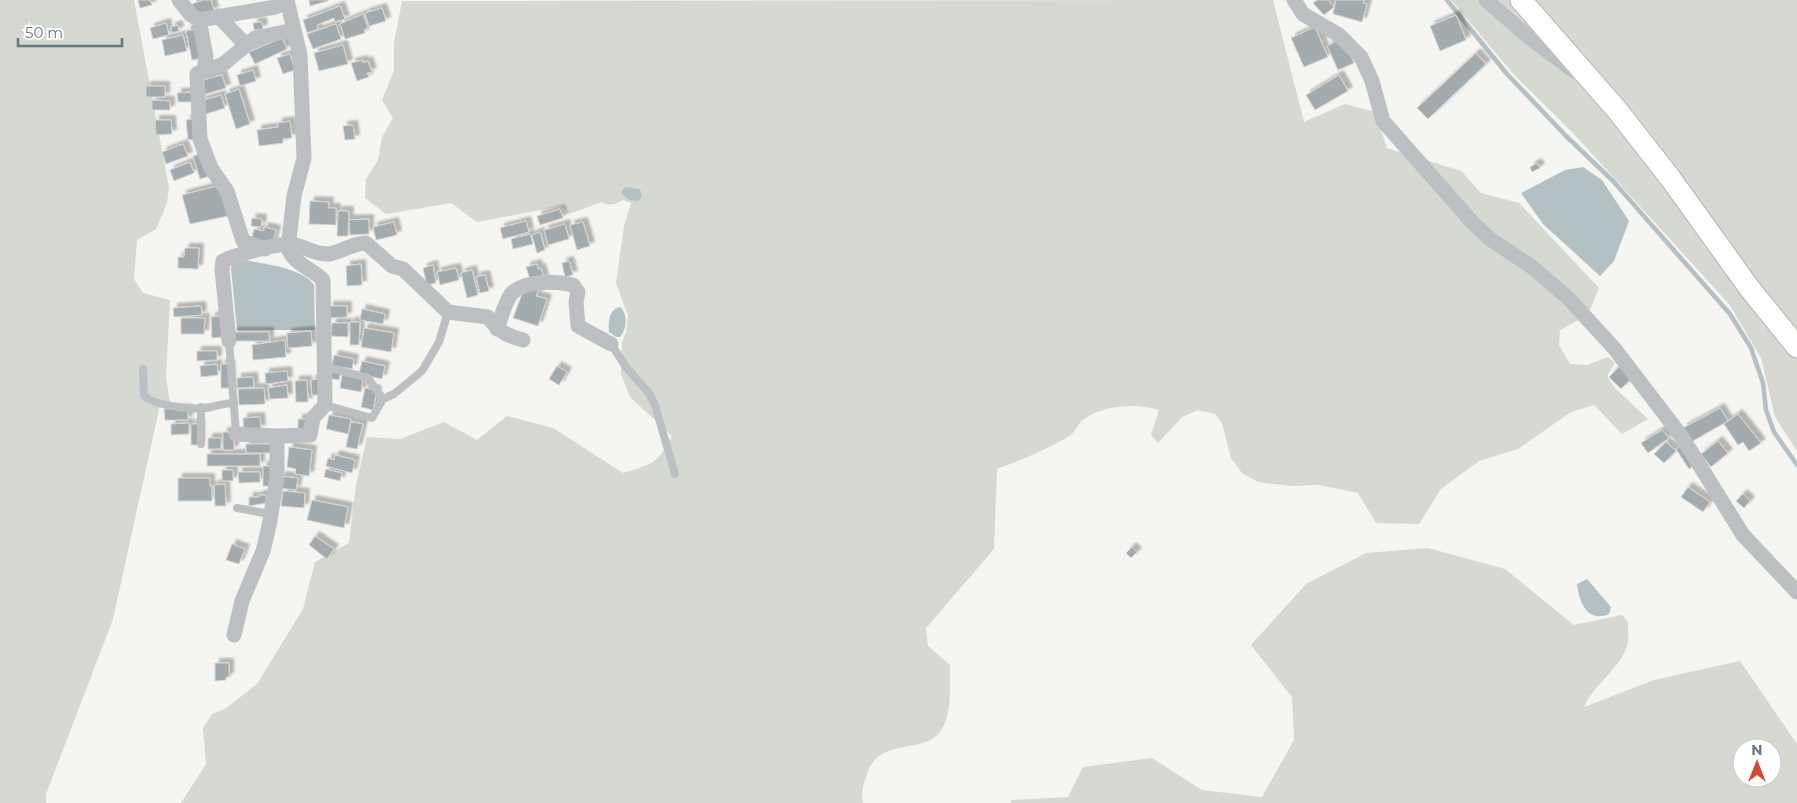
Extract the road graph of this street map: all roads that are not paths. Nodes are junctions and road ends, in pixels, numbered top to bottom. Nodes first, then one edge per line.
1 (179, 0) edge
2 (1294, 0) edge
3 (1486, 0) edge
4 (1521, 0) edge
5 (287, 1) edge
6 (218, 16) junction
7 (199, 20) junction
8 (294, 30) junction
9 (246, 45) junction
10 (204, 70) junction
11 (1595, 87) junction
12 (289, 244) junction
13 (266, 249) junction
14 (448, 312) junction
15 (497, 329) junction
16 (523, 340) dead end
17 (228, 341) joint
18 (611, 344) joint
19 (1797, 347) edge
20 (324, 366) junction
21 (143, 369) dead end
22 (383, 399) junction
23 (234, 403) junction
24 (325, 404) junction
25 (201, 407) junction
26 (236, 434) joint
27 (277, 436) junction
28 (201, 444) dead end
29 (674, 474) dead end
30 (237, 508) dead end
31 (270, 514) junction
32 (1797, 592) edge
33 (234, 635) dead end

1 - 7 street
2 - 32 street
3 - 11 street
4 - 11 street
5 - 6 street
5 - 8 street
6 - 7 street
6 - 9 street
7 - 10 street
8 - 9 street
8 - 12 street
9 - 10 street
10 - 13 street
11 - 19 street
12 - 13 street
12 - 14 street
12 - 20 street
13 - 17 street
14 - 15 street
14 - 22 lane
15 - 16 street
15 - 18 street
17 - 23 lane
18 - 29 lane
20 - 22 lane
20 - 24 street
21 - 25 lane
22 - 24 lane
23 - 25 lane
23 - 26 lane
24 - 27 street
25 - 28 lane
26 - 27 street
27 - 31 street
30 - 31 lane
31 - 33 street

